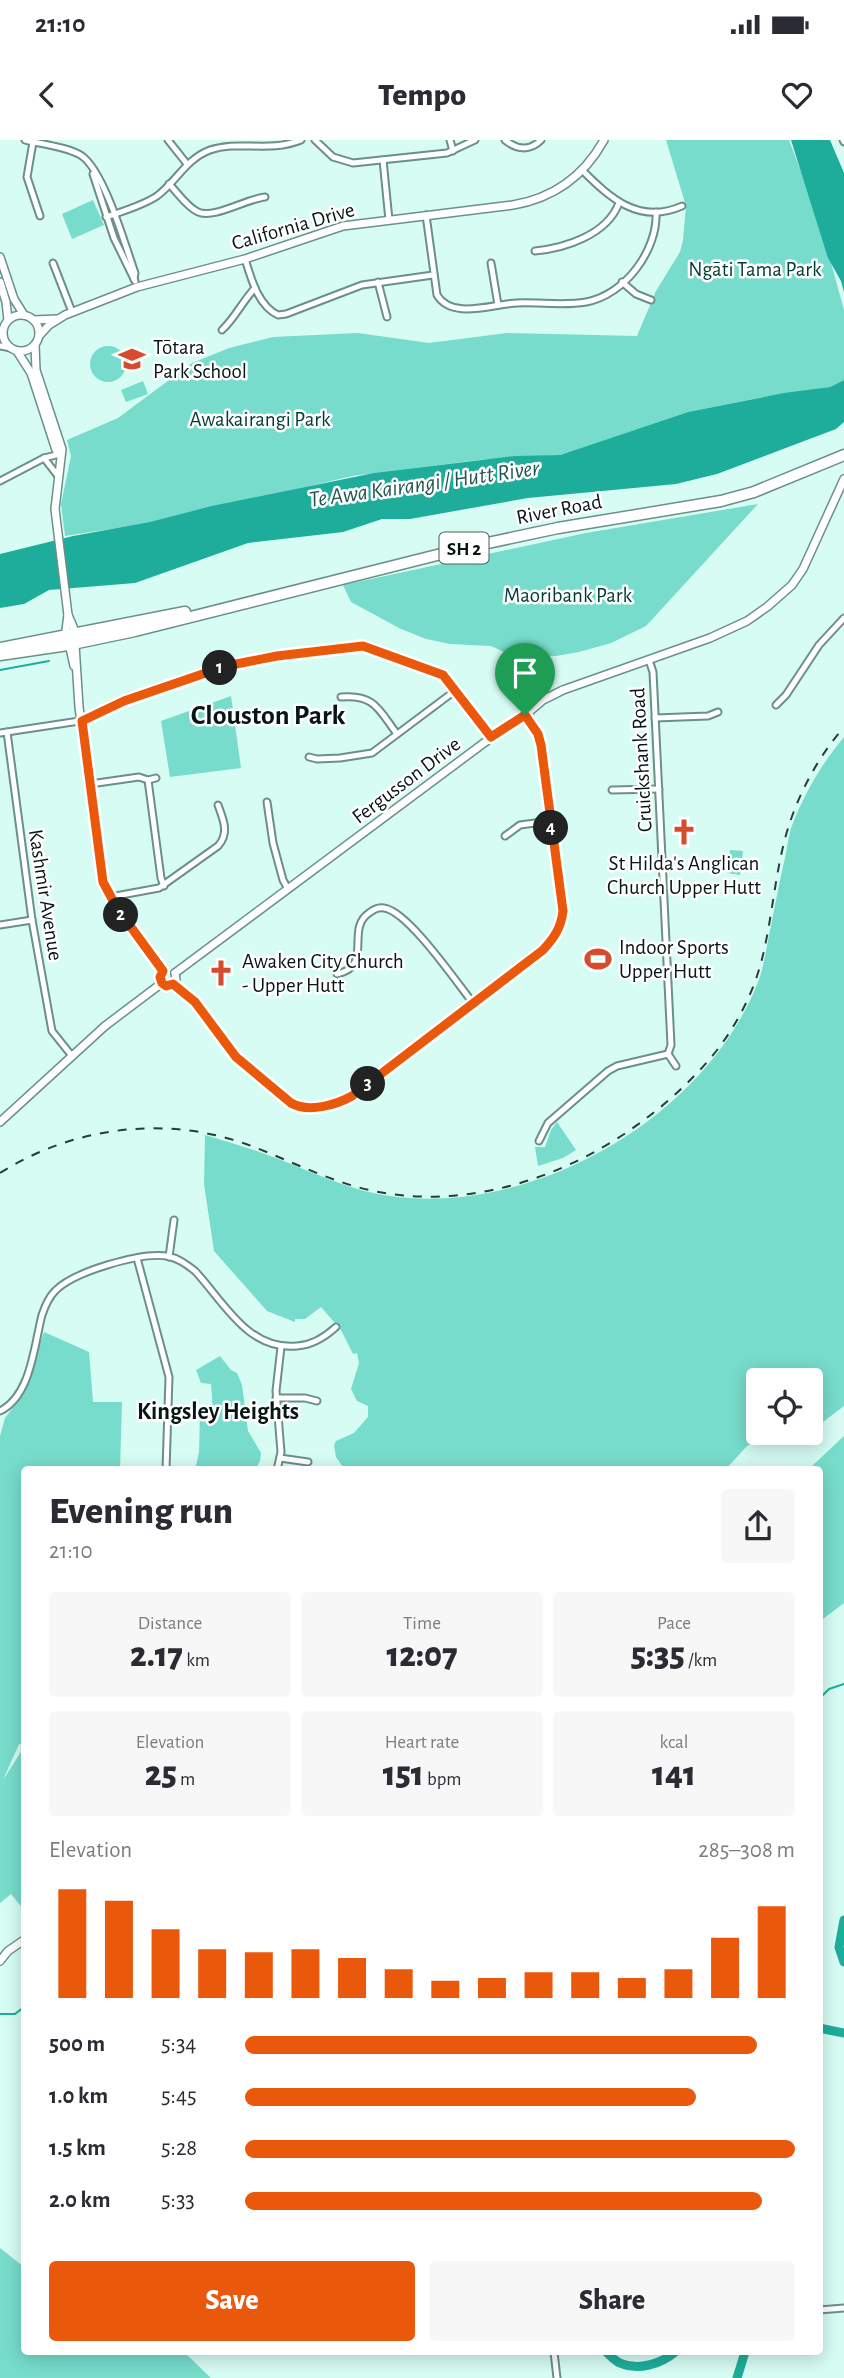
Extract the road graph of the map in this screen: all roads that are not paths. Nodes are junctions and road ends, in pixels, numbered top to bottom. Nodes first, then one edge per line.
1 (25, 140) edge
2 (168, 140) edge
3 (301, 140) edge
4 (315, 140) edge
5 (450, 140) edge
6 (475, 140) edge
7 (505, 140) edge
8 (541, 140) edge
9 (604, 140) edge
10 (33, 142) junction
11 (238, 143) edge
12 (453, 151) junction
13 (383, 160) junction
14 (187, 164) junction
15 (582, 170) junction
16 (93, 171) junction
17 (169, 184) junction
18 (265, 197) dead end
19 (619, 203) junction
20 (681, 206) dead end
21 (656, 212) junction
22 (114, 214) junction
23 (426, 215) junction
24 (40, 216) dead end
25 (106, 217) junction
26 (389, 220) junction
27 (535, 251) dead end
28 (0, 257) edge
29 (245, 259) junction
30 (53, 263) dead end
31 (491, 263) dead end
32 (433, 275) junction
33 (0, 282) edge
34 (378, 282) junction
35 (622, 282) junction
36 (136, 283) junction
37 (255, 288) junction
38 (651, 300) dead end
39 (498, 304) junction
40 (72, 312) junction
41 (24, 315) junction
42 (387, 317) dead end
43 (58, 319) junction
44 (8, 320) junction
45 (34, 320) junction
46 (2, 330) edge
47 (222, 330) dead end
48 (39, 336) junction
49 (35, 345) junction
50 (0, 346) edge
51 (14, 349) junction
52 (844, 448) edge
53 (60, 454) junction
54 (844, 455) edge
55 (44, 458) junction
56 (829, 460) junction
57 (58, 476) junction
58 (844, 479) edge
59 (0, 481) edge
60 (844, 618) edge
61 (71, 640) junction
62 (0, 648) edge
63 (0, 655) edge
64 (649, 660) junction
65 (522, 680) dead end
66 (456, 690) junction
67 (341, 697) dead end
68 (776, 705) dead end
69 (528, 712) junction
70 (718, 712) dead end
71 (655, 718) junction
72 (82, 721) junction
73 (4, 732) edge
74 (397, 734) junction
75 (491, 737) junction
76 (309, 757) dead end
77 (156, 778) dead end
78 (148, 780) junction
79 (90, 784) junction
80 (659, 789) junction
81 (612, 790) dead end
82 (267, 802) dead end
83 (218, 805) dead end
84 (550, 821) junction
85 (505, 836) dead end
86 (164, 886) junction
87 (288, 889) junction
88 (110, 897) junction
89 (32, 920) junction
90 (0, 925) edge
91 (163, 971) junction
92 (175, 973) junction
93 (337, 974) dead end
94 (162, 983) junction
95 (173, 984) junction
96 (473, 1003) junction
97 (668, 1054) junction
98 (72, 1056) junction
99 (676, 1066) dead end
100 (0, 1122) edge
101 (539, 1141) dead end
102 (174, 1220) dead end
103 (169, 1256) junction
104 (137, 1258) junction
105 (336, 1327) dead end
106 (281, 1347) junction
107 (276, 1398) junction
108 (317, 1401) dead end
109 (0, 1411) edge
110 (280, 1458) junction
111 (308, 1462) dead end
112 (166, 1466) edge
113 (278, 1466) edge
114 (21, 1942) edge
115 (0, 1961) edge
116 (844, 2308) edge
117 (823, 2310) edge
118 (554, 2355) edge
119 (557, 2378) edge

1 - 10 street
2 - 14 street
3 - 11 street
4 - 13 street
5 - 12 street
6 - 12 street
7 - 8 street
9 - 15 street, California Drive
10 - 16 street
10 - 24 street
11 - 14 street
12 - 13 street
13 - 26 street
14 - 17 street
15 - 19 street
15 - 23 street, California Drive
16 - 22 street
16 - 25 street
17 - 18 street
17 - 22 street
19 - 21 street
19 - 27 street
20 - 21 street
21 - 35 street
22 - 25 street
22 - 36 street
23 - 26 street, California Drive
23 - 32 street
25 - 36 street
26 - 29 street, California Drive
28 - 41 street
29 - 36 street, California Drive
29 - 37 street
30 - 40 street
31 - 39 street
32 - 34 street
32 - 39 street
33 - 44 street
34 - 37 street
34 - 42 street
35 - 38 street
35 - 39 street
36 - 40 street, California Drive
37 - 47 street
40 - 43 street, California Drive
41 - 44 street
41 - 45 street
43 - 45 street, California Drive
43 - 48 street, California Drive
44 - 46 street
45 - 48 street
46 - 51 street
48 - 49 street
49 - 51 street
49 - 53 street
50 - 51 street
51 - 53 street
52 - 56 highway, River Road / SH 2
53 - 55 street
53 - 57 street
54 - 56 highway, River Road / SH 2
55 - 57 street
55 - 59 street
56 - 61 highway, River Road / SH 2
57 - 61 street
58 - 64 street, Fergusson Drive
60 - 68 street
61 - 62 highway, River Road / SH 2
61 - 63 highway, River Road / SH 2
61 - 72 street
64 - 69 street, Fergusson Drive
64 - 71 street, Cruickshank Road
65 - 69 street
66 - 72 street
66 - 74 street
66 - 75 street
67 - 74 street
69 - 75 street, Fergusson Drive
69 - 84 street
70 - 71 street
71 - 80 street, Cruickshank Road
72 - 73 street
72 - 79 street
73 - 89 street, Kashmir Avenue
74 - 76 street
75 - 87 street, Fergusson Drive
77 - 78 street
78 - 79 street
78 - 86 street
79 - 88 street
80 - 81 street
80 - 97 street, Cruickshank Road
82 - 87 street
83 - 86 street
84 - 85 street
84 - 96 street
86 - 88 street
87 - 92 street, Fergusson Drive
88 - 91 street
89 - 90 street
89 - 98 street, Kashmir Avenue
91 - 92 street
91 - 94 street
92 - 95 street
93 - 96 street
94 - 95 street
94 - 98 street
95 - 96 street
97 - 99 street
97 - 101 street
98 - 100 street
102 - 103 street
103 - 104 street
103 - 106 street
104 - 109 street
104 - 112 street
105 - 106 street
106 - 107 street
107 - 108 street
107 - 110 street
110 - 111 street
110 - 113 street
114 - 115 street
116 - 117 street
118 - 119 street

